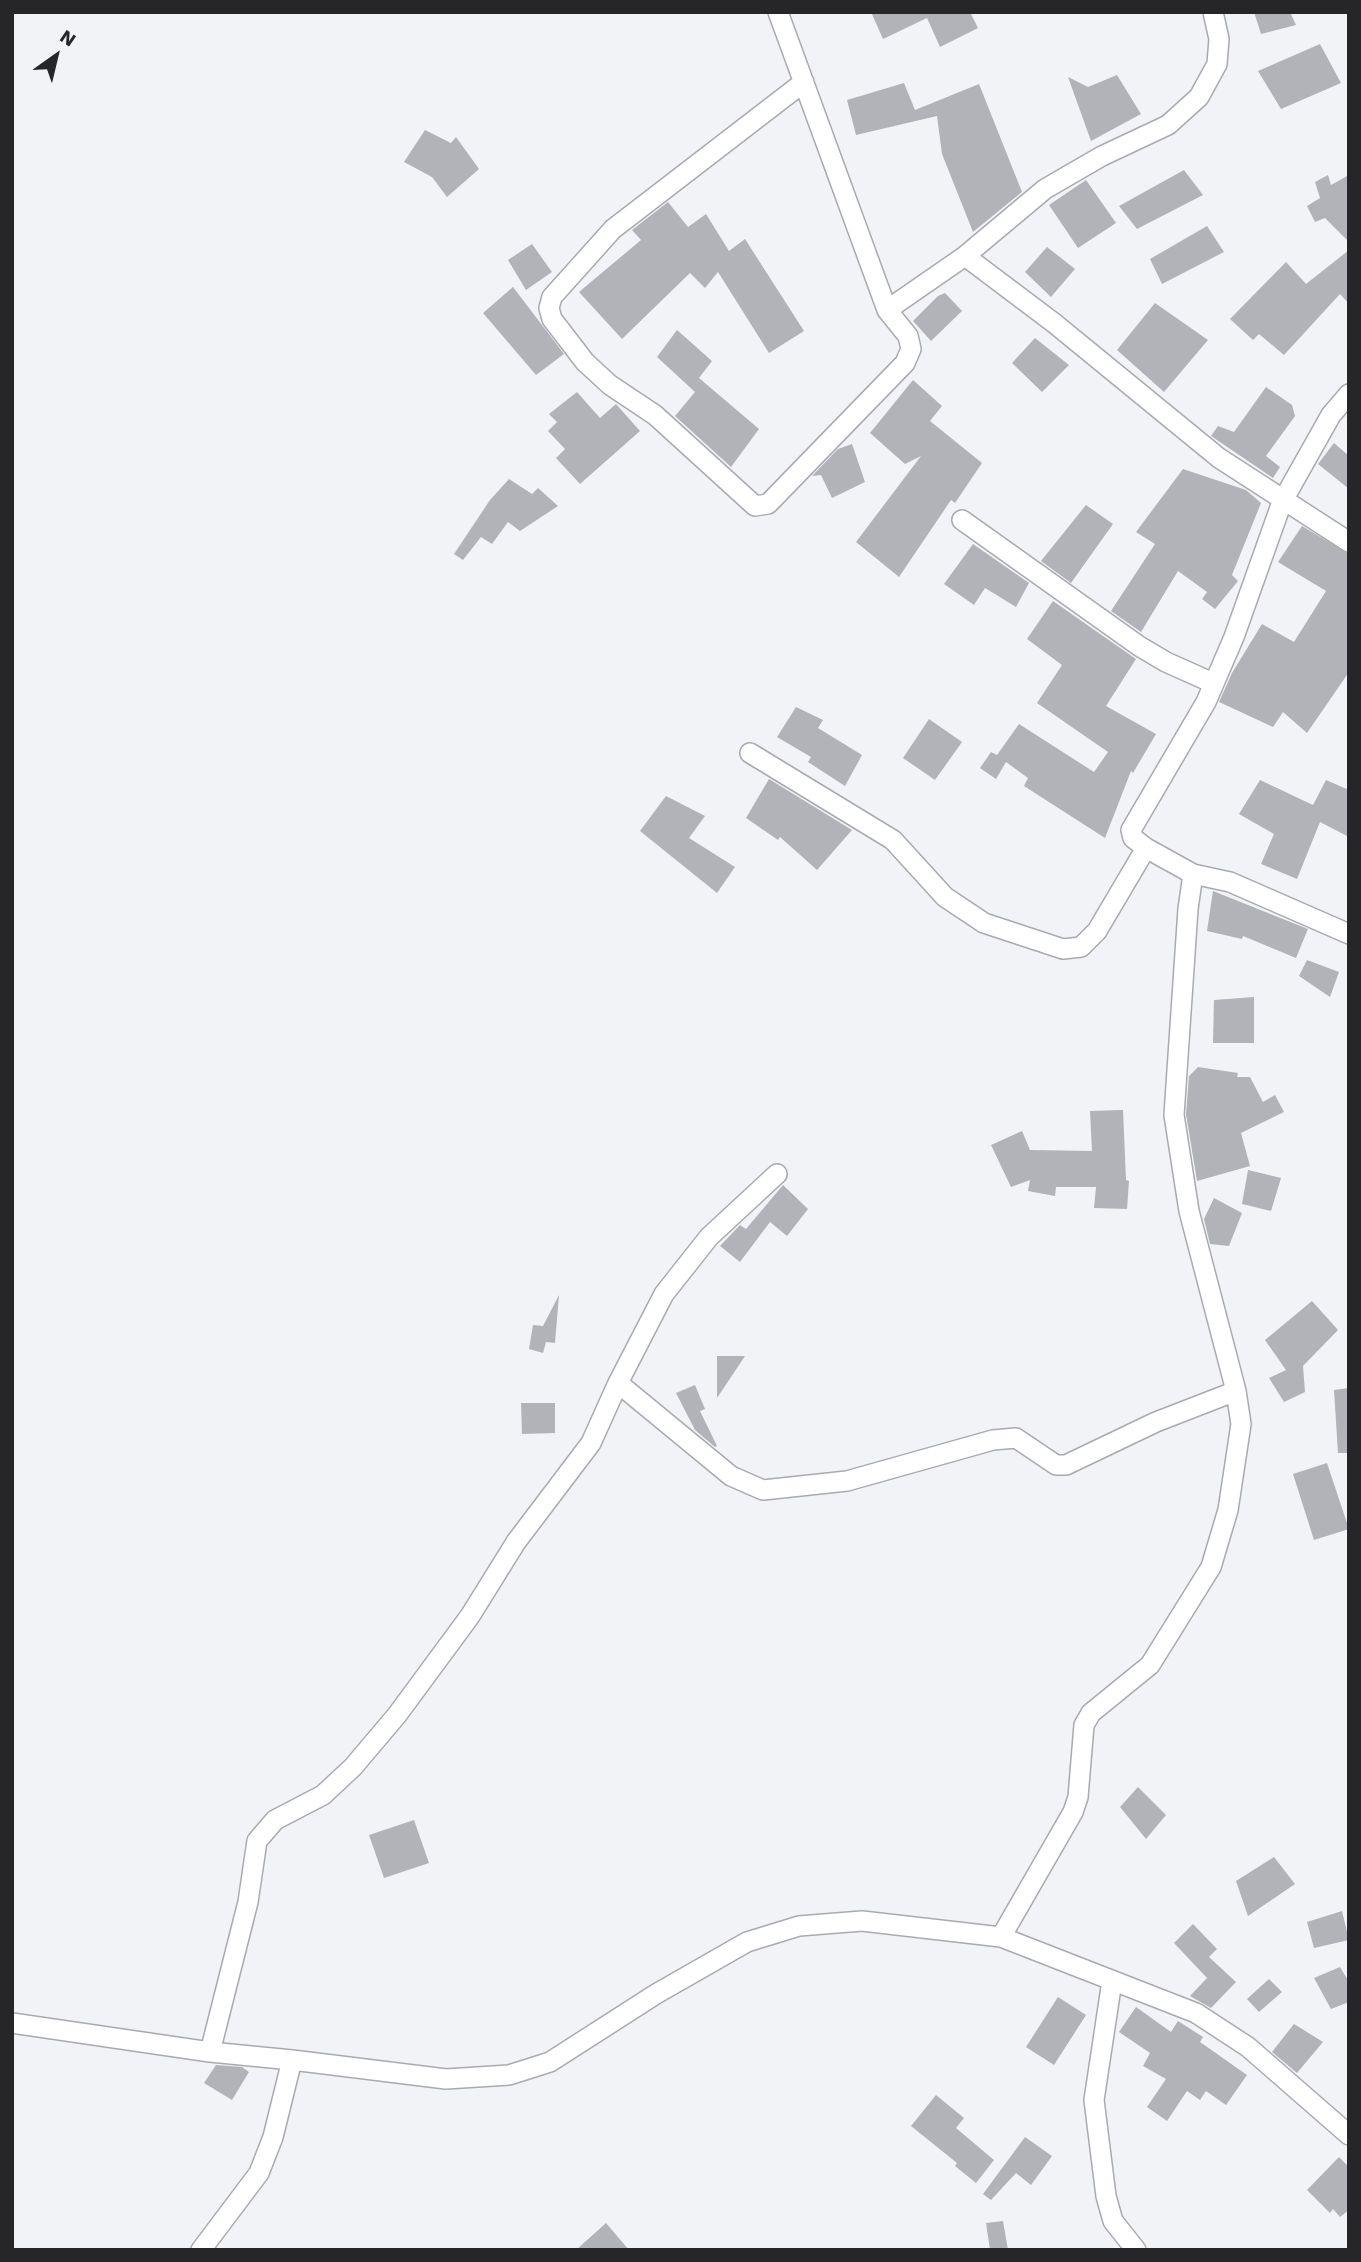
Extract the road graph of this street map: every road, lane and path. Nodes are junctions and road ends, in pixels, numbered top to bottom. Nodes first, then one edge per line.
1 (778, 12) edge
2 (1213, 12) edge
3 (804, 82) junction
4 (965, 256) junction
5 (887, 310) junction
6 (1349, 394) edge
7 (1283, 502) junction
8 (962, 520) dead end
9 (1349, 542) edge
10 (1213, 684) junction
11 (750, 754) dead end
12 (1146, 848) junction
13 (1194, 874) junction
14 (1349, 934) edge
15 (777, 1174) dead end
16 (618, 1383) junction
17 (1236, 1391) junction
18 (1002, 1937) junction
19 (1112, 1981) junction
20 (12, 2023) edge
21 (210, 2052) junction
22 (292, 2060) junction
23 (1349, 2134) edge
24 (201, 2250) edge
25 (1136, 2250) edge

1 - 3 street
2 - 4 street
3 - 5 street
3 - 5 street
4 - 5 street
4 - 7 street
6 - 7 street
7 - 9 street
7 - 10 street
8 - 10 street
10 - 12 street
11 - 12 street
12 - 13 street
13 - 14 street
13 - 17 street
15 - 16 street
16 - 17 street
16 - 21 street
17 - 18 street
18 - 19 street
18 - 22 street
19 - 23 street
19 - 25 street
20 - 21 street
21 - 22 street
22 - 24 street

